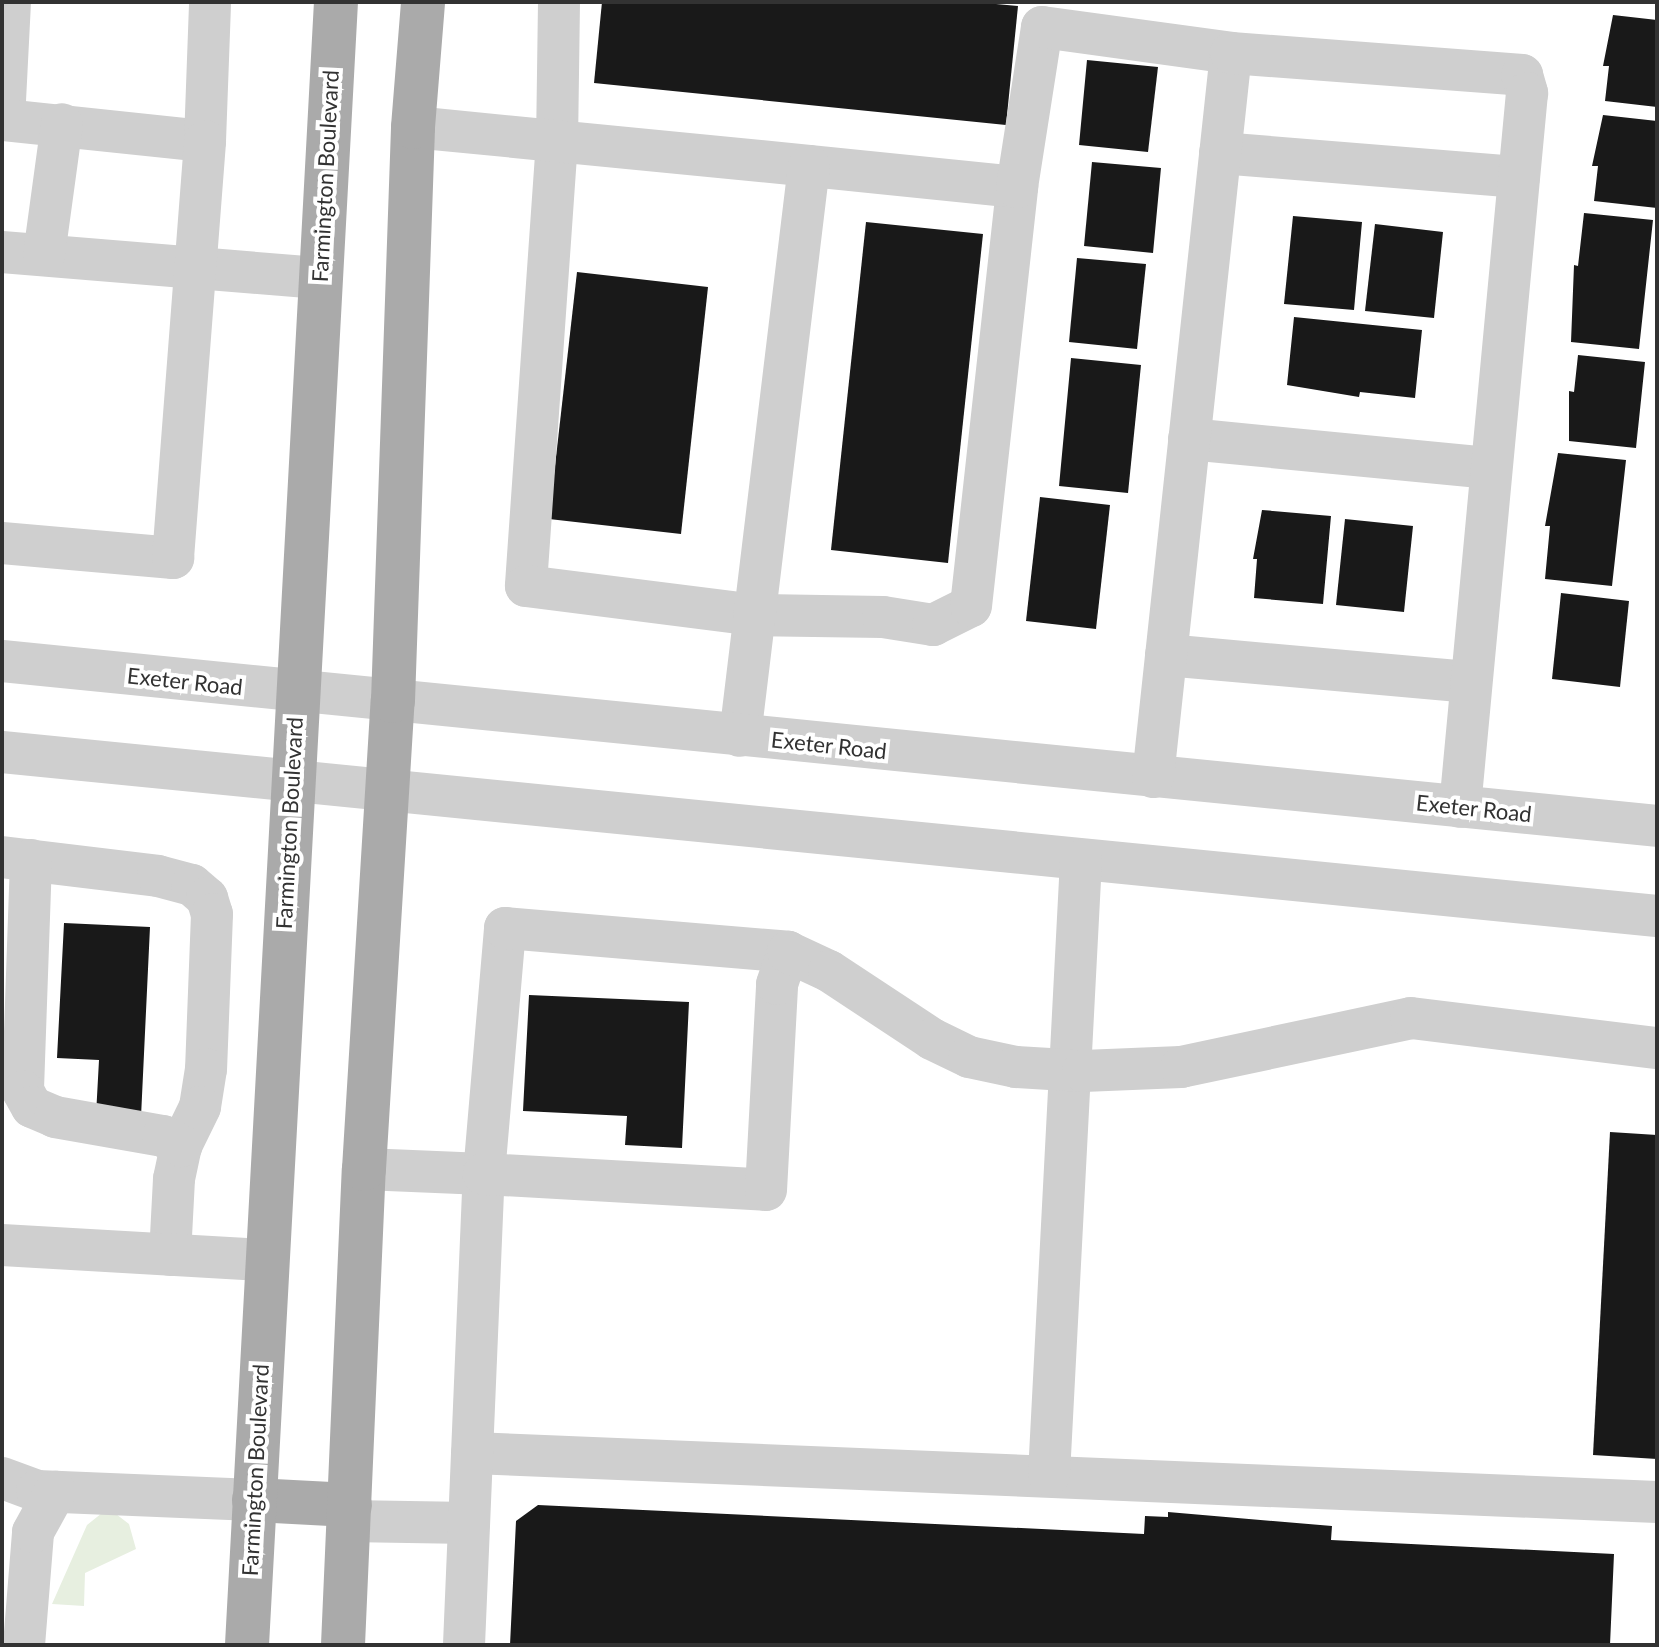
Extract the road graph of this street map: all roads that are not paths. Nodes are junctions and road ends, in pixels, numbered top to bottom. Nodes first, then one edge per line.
1 (10, 2) edge
2 (210, 2) edge
3 (336, 2) edge
4 (423, 2) edge
5 (559, 2) edge
6 (1040, 14) edge
7 (1231, 53) junction
8 (62, 124) junction
9 (413, 127) junction
10 (205, 141) junction
11 (557, 141) junction
12 (1220, 153) junction
13 (809, 166) junction
14 (1519, 177) junction
15 (1017, 187) junction
16 (2, 252) edge
17 (44, 255) junction
18 (193, 267) junction
19 (320, 278) junction
20 (1189, 439) junction
21 (1491, 468) junction
22 (2, 543) edge
23 (754, 615) junction
24 (1166, 655) junction
25 (2, 661) edge
26 (1471, 682) junction
27 (296, 694) junction
28 (393, 701) junction
29 (740, 736) junction
30 (2, 752) edge
31 (1153, 777) junction
32 (291, 784) junction
33 (388, 793) junction
34 (1460, 807) junction
35 (1657, 826) edge
36 (16, 859) edge
37 (1081, 861) junction
38 (1657, 916) edge
39 (788, 952) junction
40 (1657, 1048) edge
41 (1069, 1070) junction
42 (181, 1146) junction
43 (364, 1169) junction
44 (484, 1174) junction
45 (2, 1245) edge
46 (170, 1255) junction
47 (264, 1260) junction
48 (472, 1453) junction
49 (1049, 1475) junction
50 (2, 1478) edge
51 (55, 1492) junction
52 (254, 1500) junction
53 (1657, 1502) edge
54 (349, 1513) junction
55 (469, 1523) junction
56 (343, 1644) edge
57 (24, 1645) edge
58 (247, 1645) edge
59 (464, 1645) edge

1 - 8 street
2 - 10 street
3 - 19 main road, Farmington Boulevard
4 - 9 main road
5 - 11 street
6 - 7 street
6 - 15 street
7 - 12 street
7 - 14 street
8 - 10 street
8 - 17 street
9 - 11 street
9 - 28 main road
10 - 18 street
11 - 13 street
11 - 23 street
12 - 14 street
12 - 20 street
13 - 15 street
13 - 23 street
14 - 21 street
15 - 23 street
16 - 17 street
17 - 18 street
18 - 19 street
18 - 22 street
19 - 27 main road, Farmington Boulevard
20 - 21 street
20 - 24 street
21 - 26 street
23 - 29 street
24 - 26 street
24 - 31 street
25 - 27 street, Exeter Road
26 - 34 street
27 - 28 street, Exeter Road
27 - 32 main road, Farmington Boulevard
28 - 29 street, Exeter Road
28 - 33 main road
29 - 31 street, Exeter Road
30 - 32 street
31 - 34 street, Exeter Road
32 - 33 street
32 - 47 main road, Farmington Boulevard
33 - 37 street
33 - 43 main road
34 - 35 street, Exeter Road
36 - 42 street
36 - 42 street
37 - 38 street
37 - 41 street
39 - 41 street
39 - 44 street
39 - 44 street
40 - 41 street
41 - 49 street
42 - 46 street
43 - 44 street
43 - 54 main road
44 - 48 street
45 - 46 street
46 - 47 street
47 - 52 main road, Farmington Boulevard
48 - 49 street
48 - 55 street
49 - 53 street
50 - 51 street
51 - 52 street
51 - 57 street
52 - 54 main road
52 - 58 main road, Farmington Boulevard
54 - 55 street
54 - 56 main road
55 - 59 street

